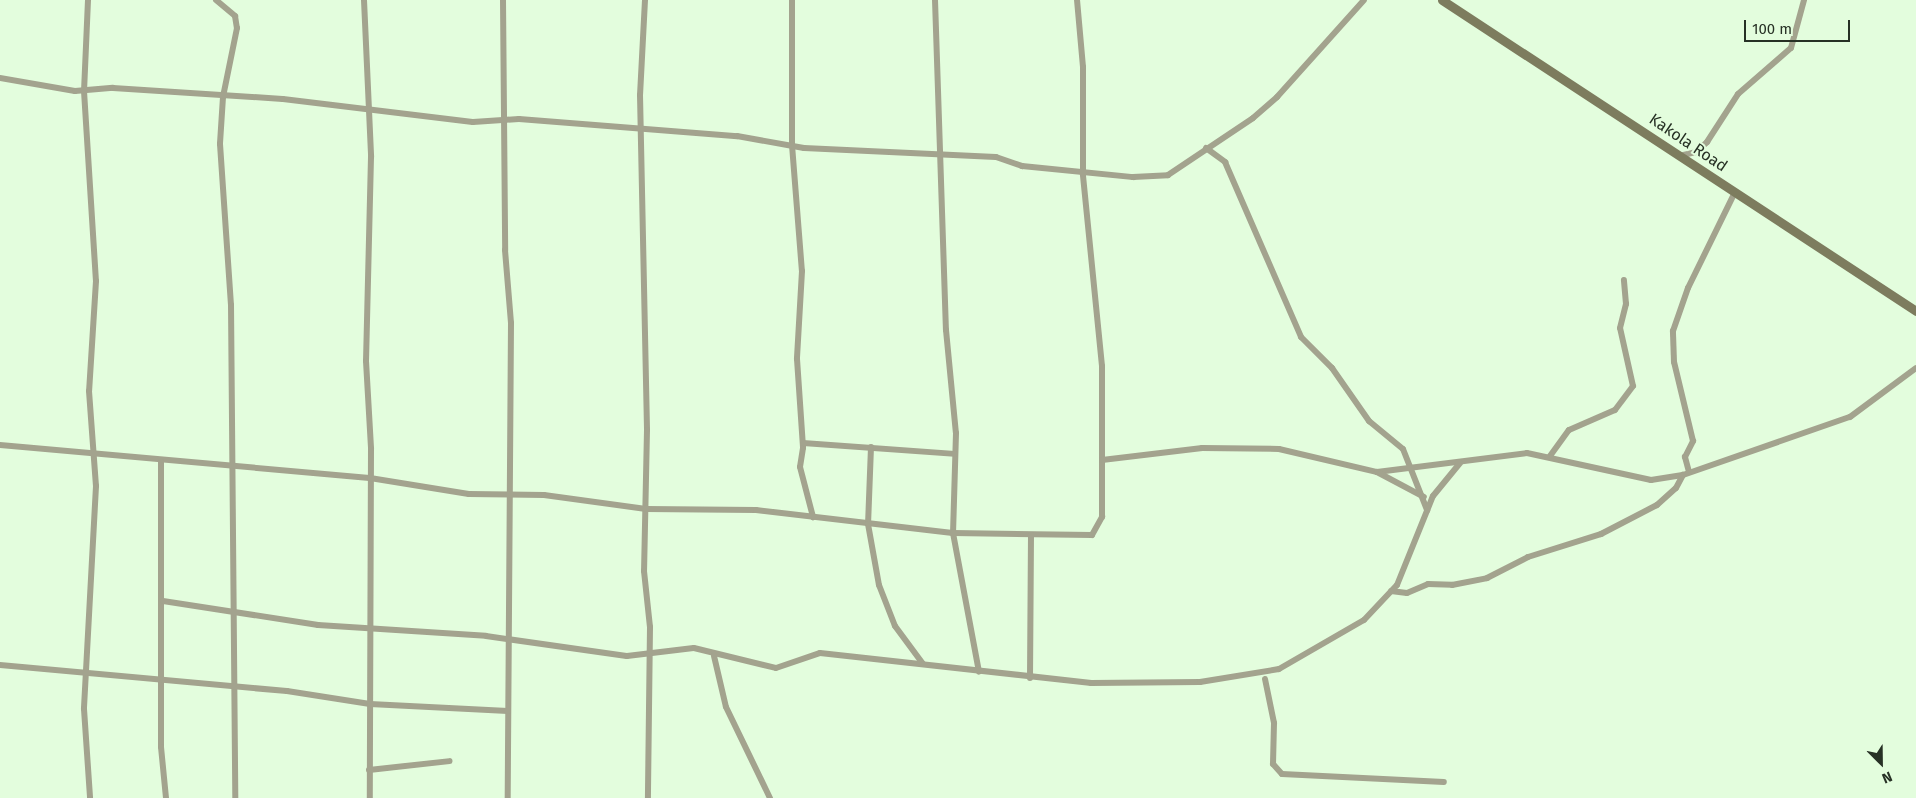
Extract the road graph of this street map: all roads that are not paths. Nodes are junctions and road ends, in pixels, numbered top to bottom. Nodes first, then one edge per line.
1 (88, 0) edge
2 (216, 0) edge
3 (364, 0) edge
4 (503, 0) edge
5 (645, 0) edge
6 (792, 0) edge
7 (934, 0) edge
8 (1077, 0) edge
9 (1364, 0) edge
10 (1442, 0) edge
11 (1804, 0) edge
12 (0, 78) edge
13 (84, 91) junction
14 (224, 97) junction
15 (366, 108) junction
16 (502, 119) junction
17 (643, 132) junction
18 (792, 145) junction
19 (1206, 148) junction
20 (940, 156) junction
21 (1679, 156) junction
22 (1084, 174) junction
23 (1735, 192) junction
24 (1624, 280) dead end
25 (1916, 311) edge
26 (1916, 368) edge
27 (803, 444) junction
28 (0, 445) edge
29 (871, 447) junction
30 (94, 454) junction
31 (955, 454) junction
32 (1550, 456) junction
33 (1102, 460) junction
34 (161, 462) junction
35 (1460, 463) junction
36 (230, 468) junction
37 (1414, 469) junction
38 (1377, 472) junction
39 (1686, 473) junction
40 (370, 478) junction
41 (510, 495) junction
42 (1424, 497) junction
43 (646, 509) junction
44 (1428, 510) junction
45 (813, 517) junction
46 (868, 524) junction
47 (953, 534) junction
48 (1031, 536) junction
49 (1391, 591) junction
50 (163, 601) junction
51 (231, 612) junction
52 (370, 630) junction
53 (511, 642) junction
54 (714, 656) junction
55 (649, 657) junction
56 (923, 664) junction
57 (0, 665) edge
58 (979, 672) junction
59 (86, 673) junction
60 (1030, 678) junction
61 (1265, 679) dead end
62 (164, 680) junction
63 (233, 687) junction
64 (370, 704) junction
65 (508, 711) junction
66 (450, 761) dead end
67 (369, 770) junction
68 (1444, 782) dead end
69 (90, 798) edge
70 (166, 798) edge
71 (235, 798) edge
72 (370, 798) edge
73 (508, 798) edge
74 (648, 798) edge
75 (770, 798) edge

1 - 13 street
2 - 14 street
3 - 15 street
4 - 16 street
5 - 17 street
6 - 18 street
7 - 20 street
8 - 22 street
9 - 19 street
10 - 21 main road, Kakola Road
11 - 21 street
12 - 13 street
13 - 14 street
13 - 30 street
14 - 15 street
14 - 36 street
15 - 16 street
15 - 40 street
16 - 17 street
16 - 41 street
17 - 18 street
17 - 43 street
18 - 20 street
18 - 27 street
19 - 22 street
19 - 37 street
20 - 22 street
20 - 31 street
21 - 23 main road, Kakola Road
22 - 33 street
23 - 25 main road, Kakola Road
23 - 39 street
24 - 32 street
26 - 39 street
27 - 29 street
27 - 45 street
28 - 30 street
29 - 31 street
29 - 46 street
30 - 34 street
30 - 59 street
31 - 47 street
32 - 35 street
32 - 39 street
33 - 38 street
33 - 48 street
34 - 36 street
34 - 50 street
35 - 37 street
35 - 44 street
36 - 40 street
36 - 51 street
37 - 38 street
37 - 42 street
38 - 42 street
39 - 49 street
40 - 41 street
40 - 52 street
41 - 43 street
41 - 53 street
42 - 44 street
43 - 45 street
43 - 55 street
44 - 49 street
45 - 46 street
46 - 47 street
46 - 56 street
47 - 48 street
47 - 58 street
48 - 60 street
49 - 60 street
50 - 51 street
50 - 62 street
51 - 52 street
51 - 63 street
52 - 53 street
52 - 64 street
53 - 55 street
53 - 65 street
54 - 55 street
54 - 56 street
54 - 75 street
55 - 74 street
56 - 58 street
57 - 59 street
58 - 60 street
59 - 62 street
59 - 69 street
61 - 68 street
62 - 63 street
62 - 70 street
63 - 64 street
63 - 71 street
64 - 65 street
64 - 67 street
65 - 73 street
66 - 67 street
67 - 72 street

